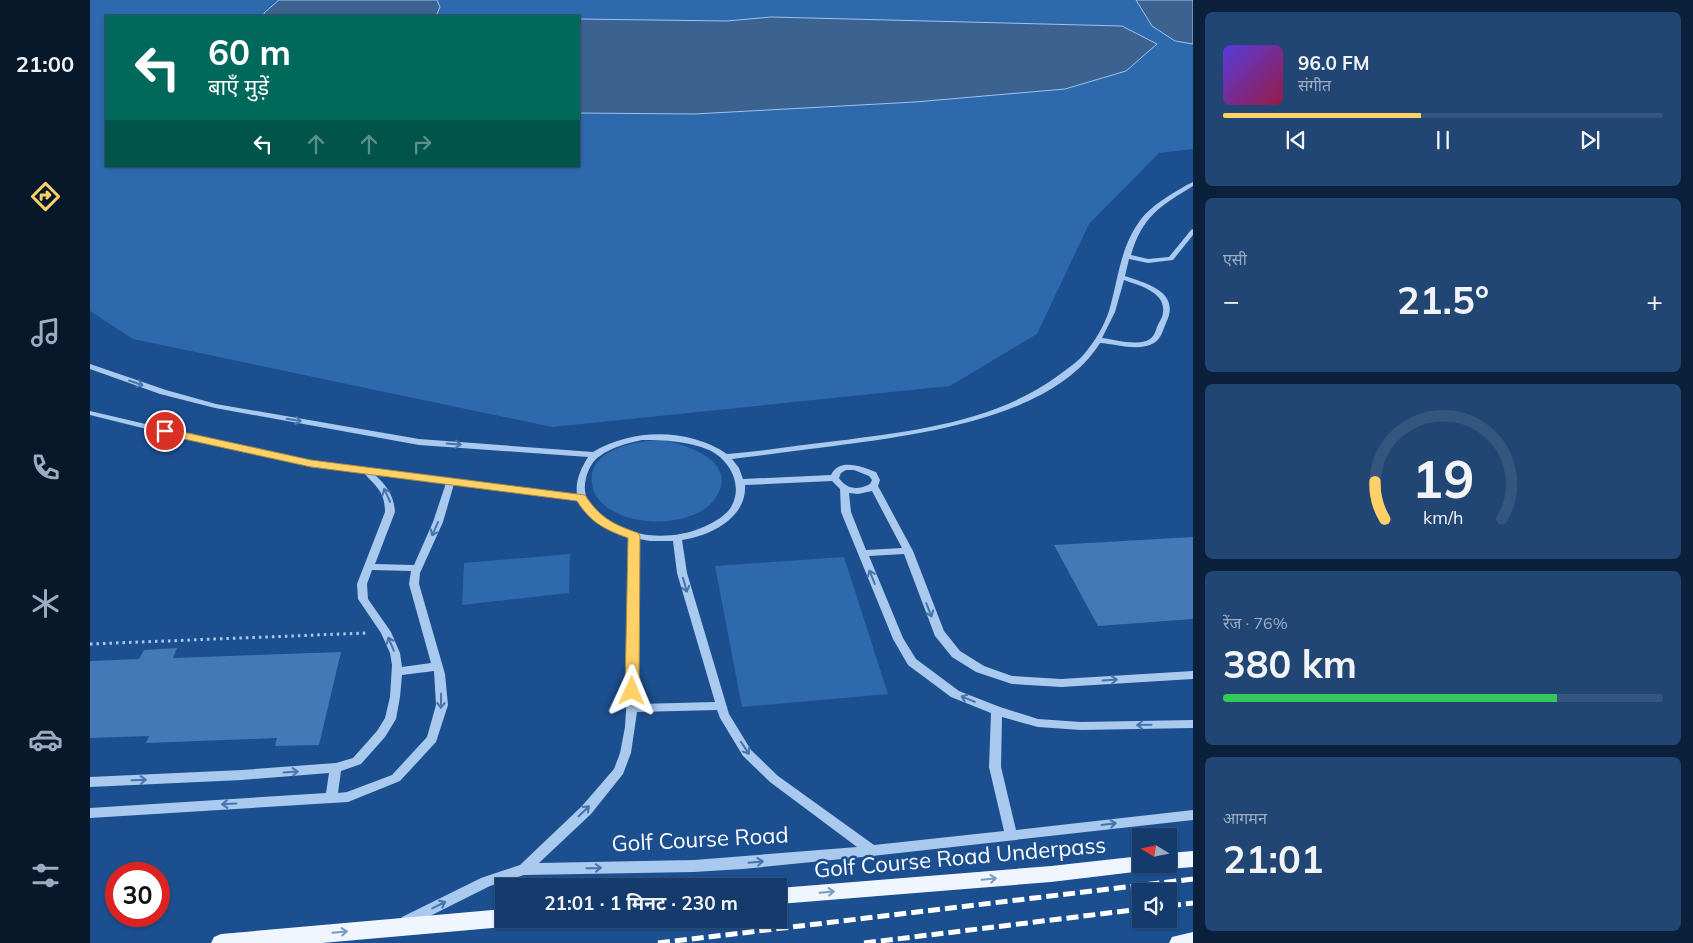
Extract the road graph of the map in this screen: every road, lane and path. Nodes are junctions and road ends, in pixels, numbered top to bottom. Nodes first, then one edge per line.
1 (1193, 184) edge
2 (1193, 231) edge
3 (1126, 256) junction
4 (1121, 277) junction
5 (1097, 340) junction
6 (90, 366) edge
7 (90, 413) edge
8 (594, 455) junction
9 (726, 457) junction
10 (367, 472) junction
11 (835, 478) junction
12 (740, 482) junction
13 (450, 483) junction
14 (874, 486) junction
15 (844, 488) junction
16 (581, 498) junction
17 (634, 536) junction
18 (677, 538) junction
19 (908, 550) junction
20 (863, 553) junction
21 (368, 567) junction
22 (417, 568) junction
23 (386, 632) junction
24 (90, 644) edge
25 (437, 666) junction
26 (396, 672) junction
27 (1193, 675) edge
28 (721, 706) junction
29 (632, 708) junction
30 (996, 711) junction
31 (1193, 724) edge
32 (336, 768) junction
33 (90, 782) edge
34 (331, 798) junction
35 (90, 813) edge
36 (1193, 815) edge
37 (1011, 836) junction
38 (872, 851) junction
39 (1193, 858) edge
40 (1178, 860) edge
41 (1132, 865) edge
42 (524, 869) junction
43 (787, 895) edge
44 (495, 919) edge
45 (395, 927) junction
46 (1193, 941) edge
47 (221, 943) edge
48 (1179, 943) edge

1 - 3 street
2 - 3 street
3 - 4 street
4 - 5 street
4 - 5 street
5 - 9 street
6 -> 8 street
7 - 10 street
8 - 9 street
8 - 16 street
9 - 12 street
10 - 13 street
21 -> 10 street
11 - 12 street
11 - 14 street
11 - 15 street
12 - 18 street
13 - 16 street
13 -> 22 street
14 - 15 street
14 - 19 street
15 - 20 street
16 - 17 street
17 - 18 street
17 - 29 street
18 -> 28 street
19 - 20 street
19 -> 27 street
30 -> 20 street
21 - 22 street
21 - 23 street
22 - 25 street
23 - 24 path
26 -> 23 street
25 - 26 street
25 -> 34 street
26 - 32 street
28 - 29 street
28 -> 38 street
42 -> 29 street
31 -> 30 street
30 - 37 street
33 -> 32 street
32 - 34 street
34 -> 35 street
37 -> 36 street, Golf Course Road
37 - 38 street, Golf Course Road
42 -> 38 street, Golf Course Road
39 - 40 main road
43 -> 41 main road, Golf Course Road Underpass
45 -> 42 street, Golf Course Road
44 - 45 main road
47 -> 45 main road, Golf Course Road
46 - 48 main road

